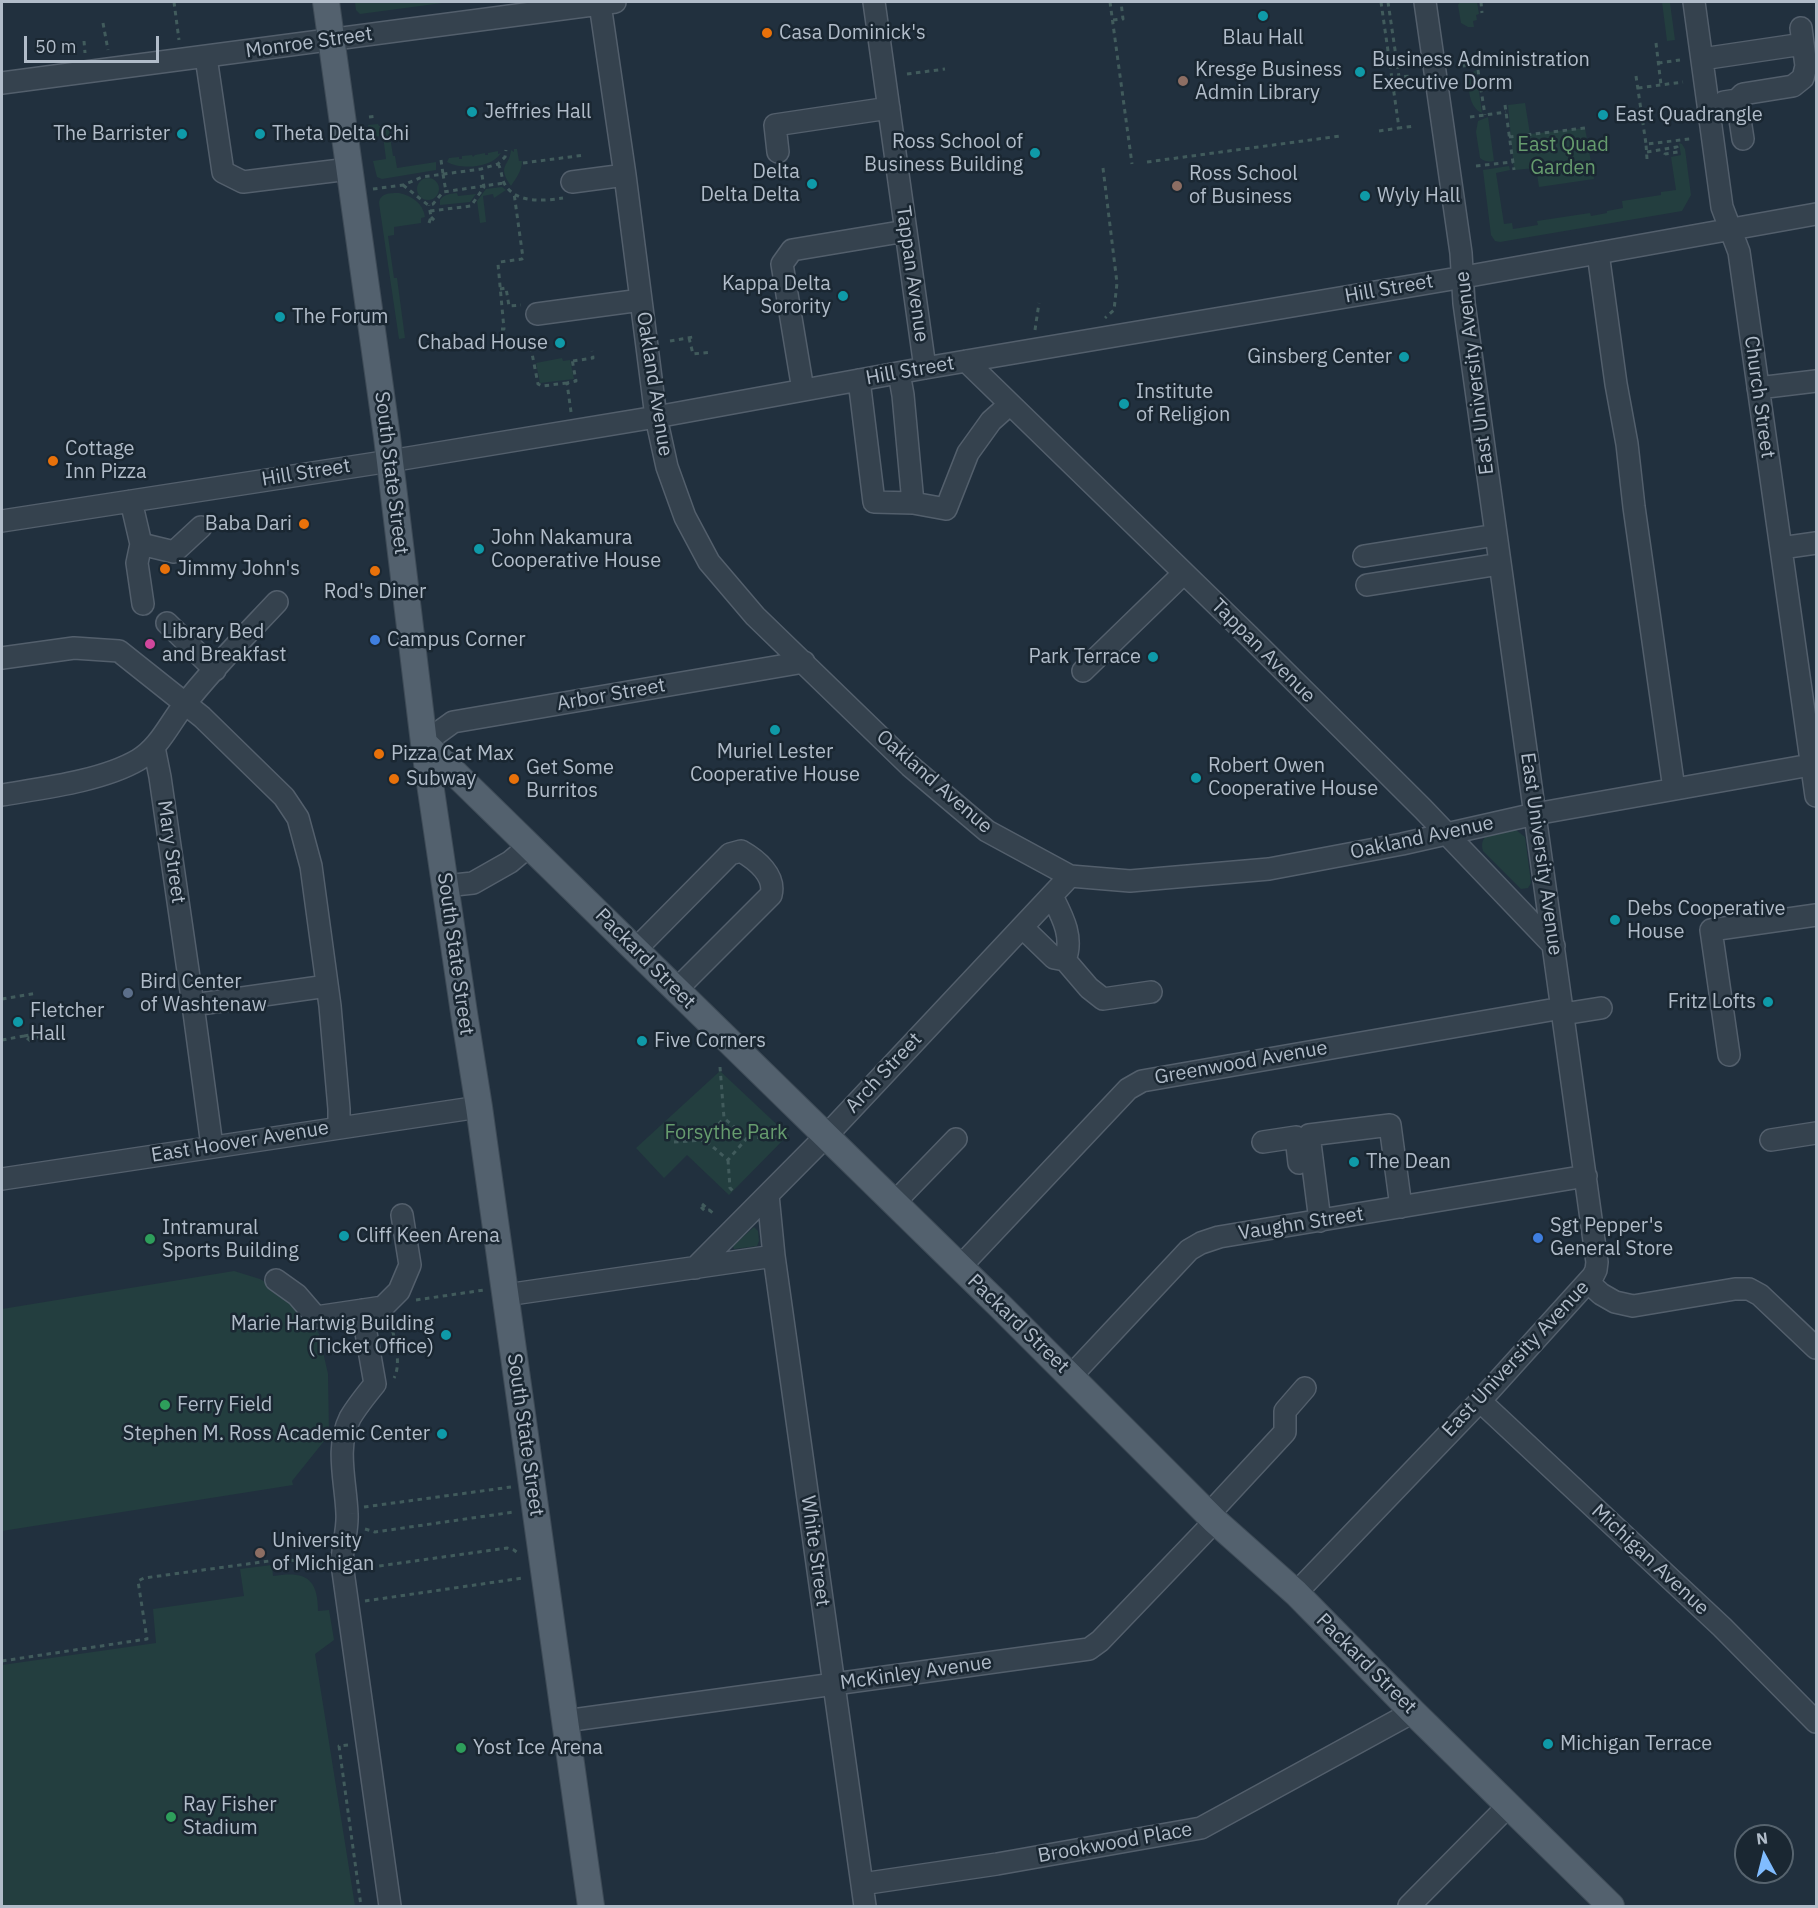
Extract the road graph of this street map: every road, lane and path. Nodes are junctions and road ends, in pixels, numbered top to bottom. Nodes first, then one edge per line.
1 (174, 2) edge
2 (326, 2) edge
3 (874, 2) edge
4 (1110, 2) edge
5 (1121, 2) edge
6 (1381, 2) edge
7 (1388, 2) edge
8 (1425, 2) edge
9 (1481, 2) edge
10 (1694, 2) edge
11 (608, 3) edge
12 (1482, 13) dead end
13 (1113, 20) junction
14 (104, 23) dead end
15 (179, 40) dead end
16 (331, 40) junction
17 (84, 41) dead end
18 (1656, 43) dead end
19 (108, 50) dead end
20 (85, 53) dead end
21 (206, 57) junction
22 (1702, 59) junction
23 (1680, 60) dead end
24 (1658, 63) junction
25 (1463, 66) dead end
26 (945, 69) dead end
27 (907, 74) dead end
28 (1410, 76) dead end
29 (1636, 76) dead end
30 (1683, 82) dead end
31 (2, 83) edge
32 (1661, 85) junction
33 (1638, 88) junction
34 (1737, 100) junction
35 (1708, 104) junction
36 (1505, 105) dead end
37 (889, 108) junction
38 (1506, 112) junction
39 (1485, 115) junction
40 (377, 116) dead end
41 (369, 117) dead end
42 (1470, 117) dead end
43 (1642, 119) junction
44 (1623, 121) dead end
45 (1415, 126) dead end
46 (1399, 128) junction
47 (1585, 128) dead end
48 (1379, 131) dead end
49 (1340, 136) dead end
50 (1509, 137) junction
51 (1690, 139) dead end
52 (1743, 139) dead end
53 (1677, 140) junction
54 (1646, 144) junction
55 (1677, 147) junction
56 (506, 150) dead end
57 (778, 152) dead end
58 (1647, 152) junction
59 (585, 155) dead end
60 (1665, 157) dead end
61 (1647, 159) dead end
62 (441, 160) dead end
63 (1148, 162) dead end
64 (1513, 162) junction
65 (523, 163) dead end
66 (498, 164) junction
67 (1132, 164) dead end
68 (1476, 166) dead end
69 (481, 168) junction
70 (1103, 168) dead end
71 (349, 169) junction
72 (1514, 170) dead end
73 (443, 174) junction
74 (625, 175) junction
75 (504, 183) junction
76 (402, 185) junction
77 (484, 187) junction
78 (373, 189) dead end
79 (569, 190) joint
80 (446, 192) junction
81 (514, 193) junction
82 (429, 205) junction
83 (430, 211) junction
84 (1816, 214) edge
85 (431, 216) junction
86 (435, 221) dead end
87 (429, 222) dead end
88 (1730, 229) junction
89 (906, 231) junction
90 (1598, 253) junction
91 (1464, 277) junction
92 (641, 300) junction
93 (1040, 303) dead end
94 (537, 314) dead end
95 (1104, 319) dead end
96 (501, 329) dead end
97 (1034, 332) dead end
98 (529, 338) dead end
99 (670, 341) dead end
100 (592, 351) dead end
101 (712, 352) dead end
102 (966, 361) junction
103 (925, 368) junction
104 (899, 372) junction
105 (859, 380) junction
106 (1816, 381) edge
107 (567, 382) junction
108 (1758, 388) junction
109 (802, 390) junction
110 (1010, 404) junction
111 (571, 412) dead end
112 (656, 417) junction
113 (390, 461) junction
114 (131, 501) junction
115 (913, 503) junction
116 (2, 521) edge
117 (201, 528) dead end
118 (1496, 536) junction
119 (1816, 543) edge
120 (141, 544) junction
121 (1781, 548) junction
122 (1364, 556) dead end
123 (1500, 564) junction
124 (1184, 573) junction
125 (1367, 585) dead end
126 (277, 602) dead end
127 (143, 604) dead end
128 (167, 623) dead end
129 (2, 658) edge
130 (804, 662) junction
131 (215, 670) junction
132 (1083, 671) dead end
133 (185, 703) junction
134 (424, 743) junction
135 (154, 747) junction
136 (1814, 764) edge
137 (1674, 789) junction
138 (2, 795) edge
139 (1816, 796) edge
140 (1535, 814) junction
141 (1447, 833) junction
142 (529, 846) junction
143 (1070, 876) junction
144 (445, 886) junction
145 (1052, 896) junction
146 (1816, 915) edge
147 (1022, 927) junction
148 (1554, 946) junction
149 (636, 949) junction
150 (1065, 960) junction
151 (327, 986) junction
152 (677, 990) junction
153 (1151, 992) dead end
154 (37, 993) dead end
155 (2, 999) edge
156 (194, 1005) junction
157 (1601, 1009) dead end
158 (39, 1011) dead end
159 (1562, 1011) junction
160 (34, 1012) dead end
161 (26, 1037) junction
162 (2, 1040) edge
163 (33, 1043) dead end
164 (1729, 1055) dead end
165 (720, 1067) dead end
166 (479, 1107) junction
167 (724, 1118) junction
168 (339, 1127) junction
169 (1816, 1133) edge
170 (791, 1136) dead end
171 (826, 1136) junction
172 (747, 1138) junction
173 (956, 1139) dead end
174 (705, 1140) junction
175 (1771, 1140) dead end
176 (674, 1142) dead end
177 (1263, 1142) dead end
178 (212, 1146) junction
179 (728, 1160) junction
180 (1586, 1176) junction
181 (2, 1179) edge
182 (735, 1193) dead end
183 (768, 1195) junction
184 (894, 1203) junction
185 (702, 1206) dead end
186 (1401, 1207) junction
187 (714, 1214) dead end
188 (402, 1215) dead end
189 (1313, 1222) junction
190 (774, 1256) junction
191 (960, 1267) junction
192 (695, 1268) junction
193 (276, 1280) dead end
194 (1588, 1282) junction
195 (495, 1293) junction
196 (412, 1301) dead end
197 (362, 1310) junction
198 (391, 1318) dead end
199 (1816, 1348) edge
200 (1071, 1376) junction
201 (393, 1379) dead end
202 (1305, 1388) dead end
203 (1479, 1401) junction
204 (511, 1487) dead end
205 (359, 1508) dead end
206 (514, 1512) dead end
207 (1212, 1518) junction
208 (361, 1523) dead end
209 (520, 1555) dead end
210 (327, 1573) dead end
211 (358, 1575) dead end
212 (523, 1578) dead end
213 (1296, 1593) junction
214 (360, 1601) dead end
215 (2, 1661) edge
216 (833, 1685) junction
217 (1413, 1712) junction
218 (565, 1721) junction
219 (1816, 1722) edge
220 (352, 1742) dead end
221 (1508, 1806) junction
222 (862, 1884) junction
223 (362, 1906) edge
224 (390, 1906) edge
225 (591, 1906) edge
226 (865, 1906) edge
227 (1409, 1906) edge
228 (1611, 1906) edge

1 - 15 path
2 - 16 main road, South State Street
3 - 37 street, Tappan Avenue
4 - 13 path
5 - 13 path
6 - 46 path
7 - 28 path
8 - 91 street, East University Avenue
9 - 12 path
10 - 22 street, Church Street
11 - 16 street, Monroe Street
11 - 74 street, Oakland Avenue
13 - 67 path
14 - 19 path
16 - 21 street, Monroe Street
16 - 71 main road, South State Street
17 - 20 path
18 - 24 path
21 - 31 street, Monroe Street
21 - 71 street
22 - 34 street
22 - 35 street, Church Street
23 - 24 path
24 - 32 path
25 - 39 path
26 - 27 path
29 - 33 path
30 - 32 path
32 - 33 path
33 - 43 path
34 - 35 street
34 - 52 street
35 - 88 street, Church Street
36 - 38 path
37 - 57 street
37 - 89 street, Tappan Avenue
38 - 39 path
38 - 50 path
39 - 42 path
40 - 41 path
43 - 44 path
43 - 54 path
45 - 46 path
46 - 48 path
47 - 50 path
49 - 63 path
50 - 64 path
51 - 53 path
53 - 54 path
53 - 55 path
54 - 58 path
55 - 58 path
55 - 60 path
56 - 66 path
58 - 61 path
59 - 65 path
62 - 73 path
64 - 68 path
64 - 72 path
66 - 69 path
66 - 75 path
69 - 73 path
69 - 77 path
70 - 95 path
71 - 113 main road, South State Street
73 - 76 path
73 - 80 path
74 - 79 street
74 - 92 street, Oakland Avenue
75 - 77 path
75 - 81 path
76 - 78 path
76 - 82 path
77 - 80 path
77 - 83 path
79 - 81 path
80 - 82 path
81 - 96 path
82 - 83 path
83 - 85 path
84 - 88 street, Hill Street
85 - 86 path
85 - 87 path
88 - 90 street, Hill Street
88 - 108 street, Church Street
89 - 103 street, Tappan Avenue
89 - 109 street
90 - 91 street, Hill Street
90 - 137 street
91 - 102 street, Hill Street
91 - 118 street, East University Avenue
92 - 94 street
92 - 112 street, Oakland Avenue
93 - 97 path
98 - 107 path
99 - 101 path
100 - 107 path
102 - 103 street, Hill Street
102 - 110 street, Tappan Avenue
103 - 104 street, Hill Street
104 - 105 street, Hill Street
104 - 115 street
105 - 109 street, Hill Street
105 - 115 street
106 - 108 street
107 - 111 path
108 - 121 street, Church Street
109 - 112 street, Hill Street
110 - 115 street
110 - 124 street, Tappan Avenue
112 - 113 street, Hill Street
112 - 130 street, Oakland Avenue
113 - 114 street, Hill Street
113 - 134 main road, South State Street
114 - 116 street, Hill Street
114 - 120 street
117 - 120 street
118 - 122 street
118 - 123 street, East University Avenue
119 - 121 street
120 - 127 street
121 - 136 street, Church Street
123 - 125 street
123 - 140 street, East University Avenue
124 - 132 street
124 - 141 street, Tappan Avenue
126 - 131 street
128 - 131 street
129 - 133 street
130 - 134 street, Arbor Street
130 - 143 street, Oakland Avenue
131 - 133 street
133 - 135 street
133 - 151 street
134 - 142 main road, Packard Street
134 - 144 main road, South State Street
135 - 138 street
135 - 156 street, Mary Street
136 - 137 street, Oakland Avenue
136 - 139 street, Church Street
137 - 140 street, Oakland Avenue
140 - 141 street, Oakland Avenue
140 - 148 street, East University Avenue
141 - 143 street, Oakland Avenue
141 - 148 street, Tappan Avenue
142 - 144 street
142 - 149 main road, Packard Street
143 - 145 street, Arch Street
144 - 166 main road, South State Street
145 - 147 street, Arch Street
145 - 150 street
146 - 164 street
147 - 150 street
147 - 171 street, Arch Street
148 - 159 street, East University Avenue
149 - 152 main road, Packard Street
149 - 152 street
150 - 153 street
151 - 156 street
151 - 168 street
152 - 171 main road, Packard Street
154 - 155 path
156 - 178 street, Mary Street
157 - 159 street, Greenwood Avenue
158 - 160 path
159 - 180 street, East University Avenue
159 - 191 street, Greenwood Avenue
161 - 161 path
161 - 162 path
161 - 163 path
165 - 167 path
166 - 168 street, East Hoover Avenue
166 - 195 main road, South State Street
167 - 172 path
167 - 174 path
168 - 178 street, East Hoover Avenue
169 - 175 street
170 - 172 path
171 - 183 street, Arch Street
171 - 184 main road, Packard Street
172 - 179 path
173 - 184 street
174 - 176 path
174 - 179 path
177 - 189 street
178 - 181 street, East Hoover Avenue
179 - 182 path
180 - 186 street, Vaughn Street
180 - 194 street, East University Avenue
183 - 190 street, White Street
183 - 192 street, Arch Street
184 - 191 main road, Packard Street
185 - 187 path
186 - 189 street, Vaughn Street
186 - 189 street
188 - 197 street
189 - 200 street, Vaughn Street
190 - 192 street
190 - 216 street, White Street
191 - 200 main road, Packard Street
192 - 195 street
193 - 197 street
194 - 199 street
194 - 203 street, East University Avenue
195 - 196 path
195 - 218 main road, South State Street
197 - 224 street
198 - 201 path
200 - 207 main road, Packard Street
202 - 207 street, McKinley Avenue
203 - 213 street, East University Avenue
203 - 219 street, Michigan Avenue
204 - 205 path
206 - 208 path
207 - 213 main road, Packard Street
207 - 216 street, McKinley Avenue
209 - 211 path
210 - 215 path
212 - 214 path
213 - 217 main road, Packard Street
216 - 218 street, McKinley Avenue
216 - 222 street, White Street
217 - 221 main road, Packard Street
217 - 222 street, Brookwood Place
218 - 225 main road, South State Street
220 - 223 path
221 - 227 street
221 - 228 main road, Packard Street
222 - 226 street, White Street

